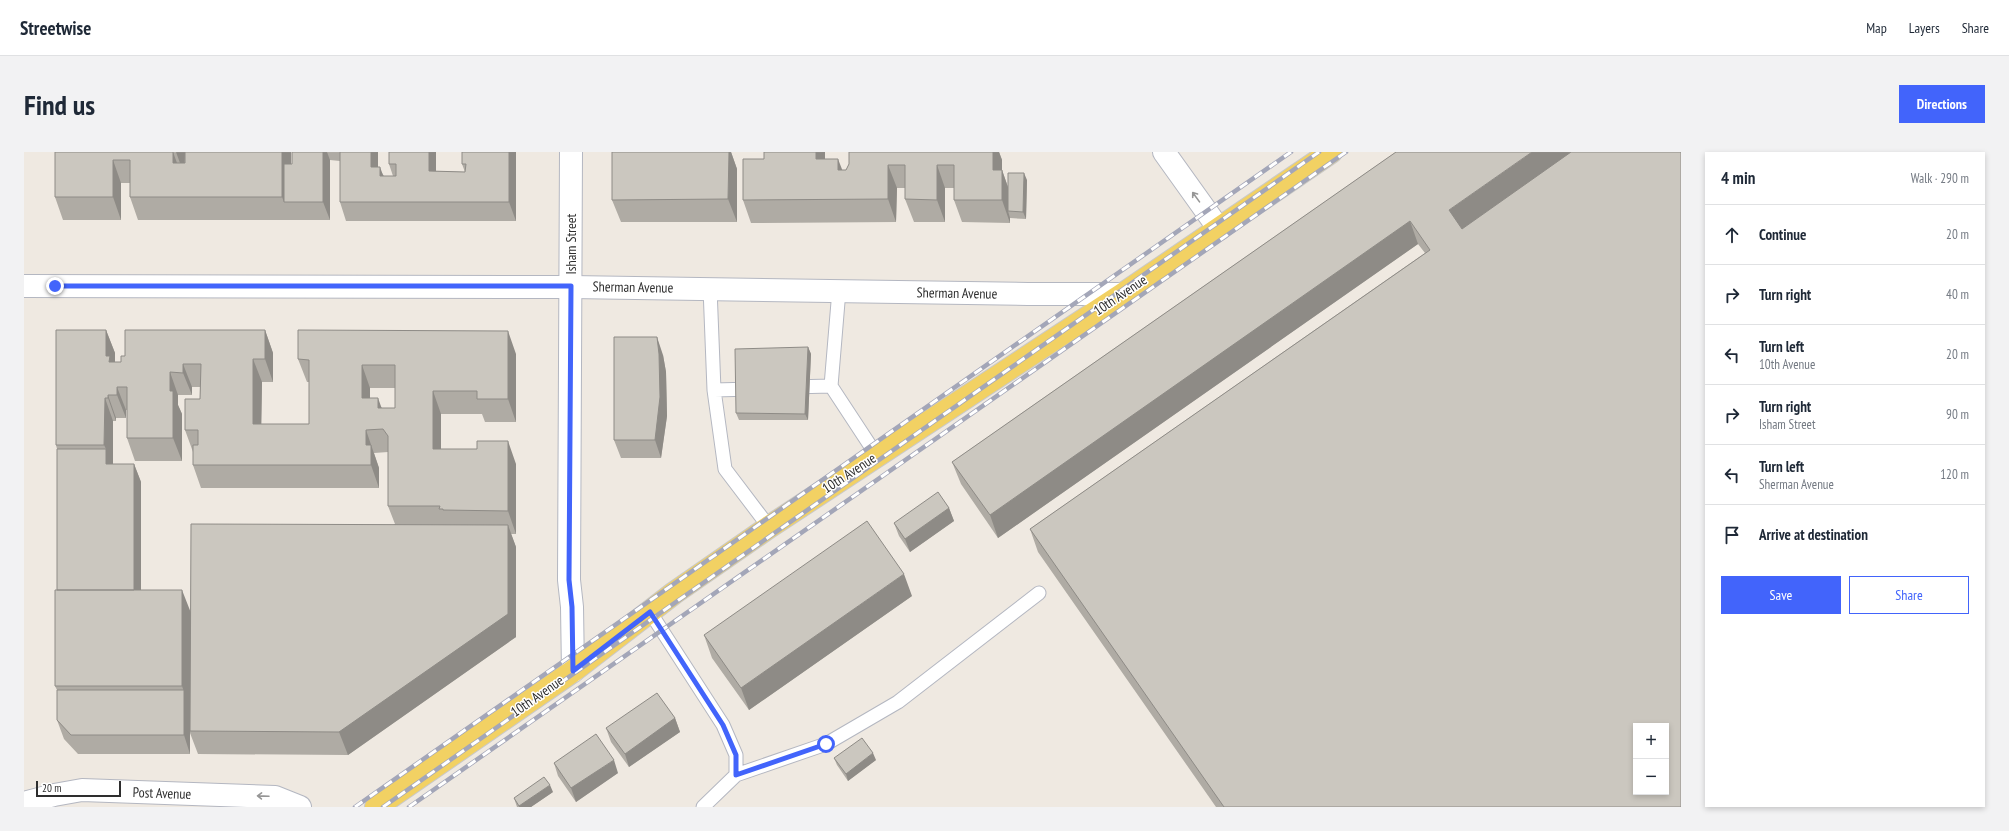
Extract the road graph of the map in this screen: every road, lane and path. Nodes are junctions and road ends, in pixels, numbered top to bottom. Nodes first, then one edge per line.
1 (571, 152) edge
2 (1164, 152) edge
3 (1331, 152) edge
4 (1219, 229) junction
5 (24, 286) edge
6 (571, 286) junction
7 (710, 288) junction
8 (839, 290) junction
9 (1123, 294) junction
10 (831, 386) junction
11 (714, 390) junction
12 (876, 456) junction
13 (769, 527) junction
14 (1039, 593) dead end
15 (650, 612) junction
16 (573, 671) junction
17 (736, 775) junction
18 (24, 803) edge
19 (300, 807) edge
20 (376, 807) edge
21 (703, 807) edge

1 - 6 main road, Isham Street
4 -> 2 main road
3 - 4 main road, 10th Avenue
4 - 9 main road, 10th Avenue
5 - 6 main road, Sherman Avenue
6 - 7 main road, Sherman Avenue
6 - 16 main road, Isham Street
7 - 8 main road, Sherman Avenue
7 - 11 lane
8 - 9 main road, Sherman Avenue
8 - 10 lane
9 - 12 main road, 10th Avenue
10 - 11 lane
10 - 12 lane
11 - 13 lane
12 - 13 main road, 10th Avenue
13 - 15 main road, 10th Avenue
14 - 17 lane
15 - 16 main road, 10th Avenue
15 - 17 lane
16 - 20 main road, 10th Avenue
17 - 21 lane
19 -> 18 main road, Post Avenue

